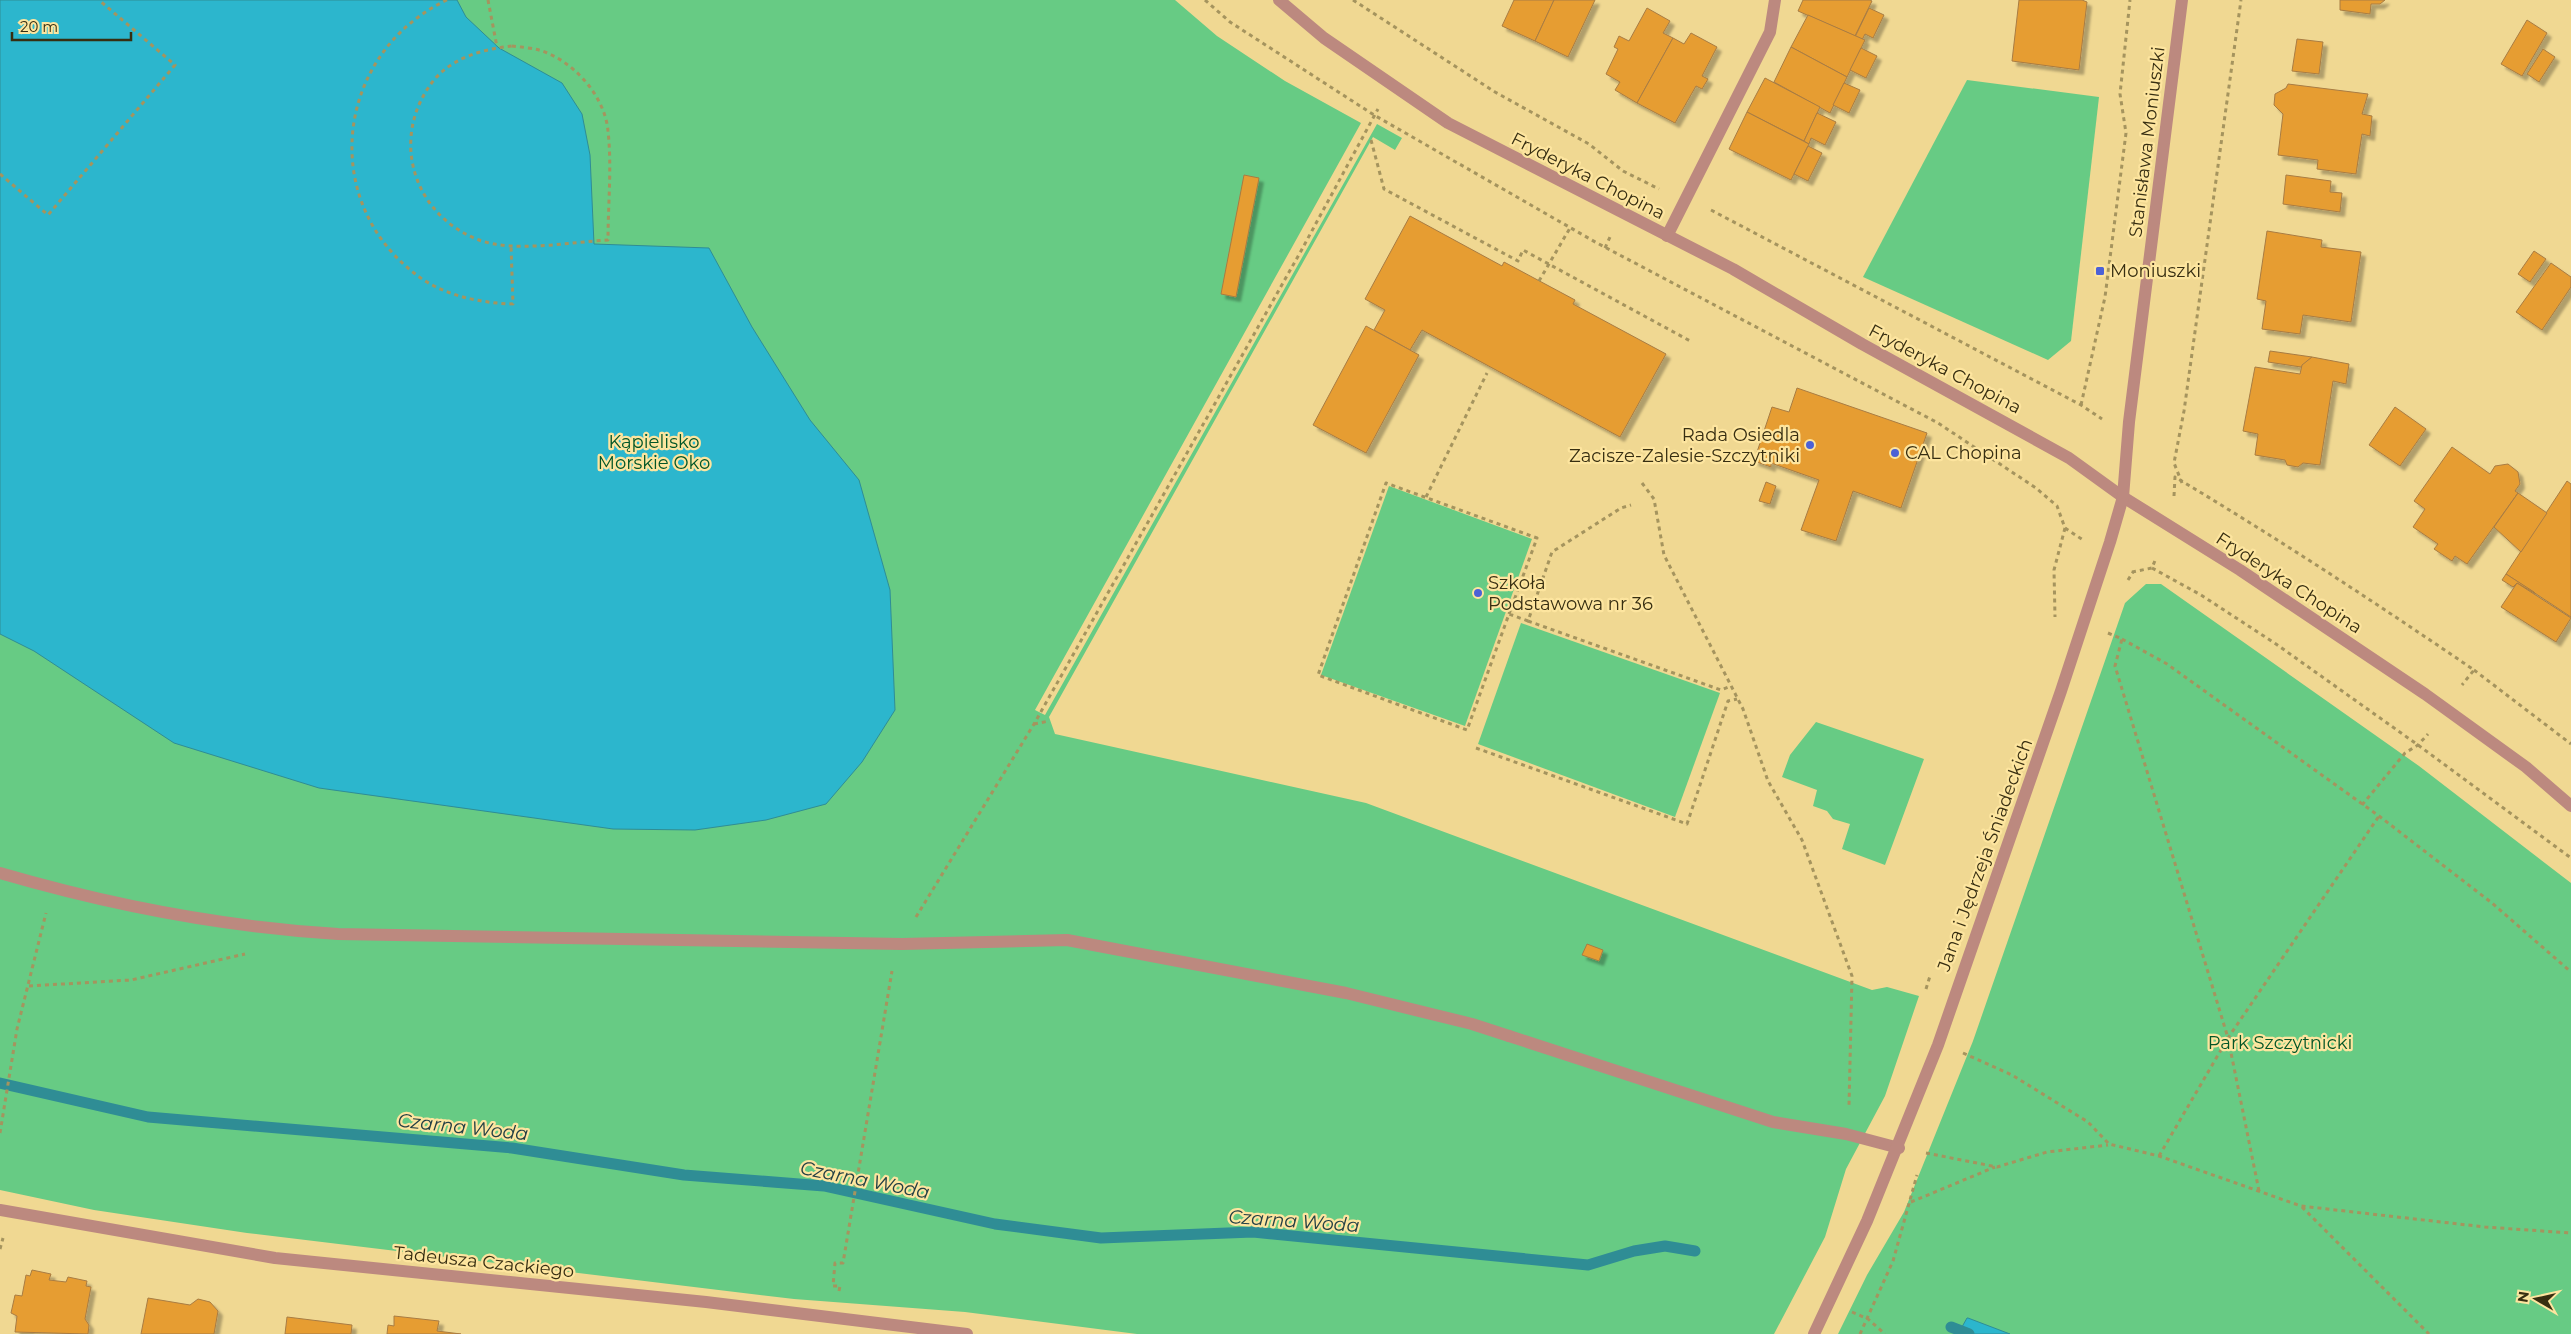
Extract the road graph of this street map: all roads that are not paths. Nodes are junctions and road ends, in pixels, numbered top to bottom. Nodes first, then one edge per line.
1 (1279, 0) edge
2 (1775, 0) edge
3 (2182, 0) edge
4 (1668, 236) junction
5 (2123, 497) junction
6 (2571, 806) edge
7 (0, 873) edge
8 (1899, 1148) junction
9 (0, 1210) edge
10 (1814, 1332) edge
11 (951, 1333) edge
12 (967, 1334) edge

1 - 4 street, Fryderyka Chopina
2 - 4 street
3 - 5 street, Stanisława Moniuszki
4 - 5 street, Fryderyka Chopina
5 - 6 street, Fryderyka Chopina
5 - 8 street, Jana i Jędrzeja Śniadeckich
7 - 8 street
8 - 10 street, Jana i Jędrzeja Śniadeckich
9 - 11 street, Tadeusza Czackiego
11 - 12 street, Tadeusza Czackiego

